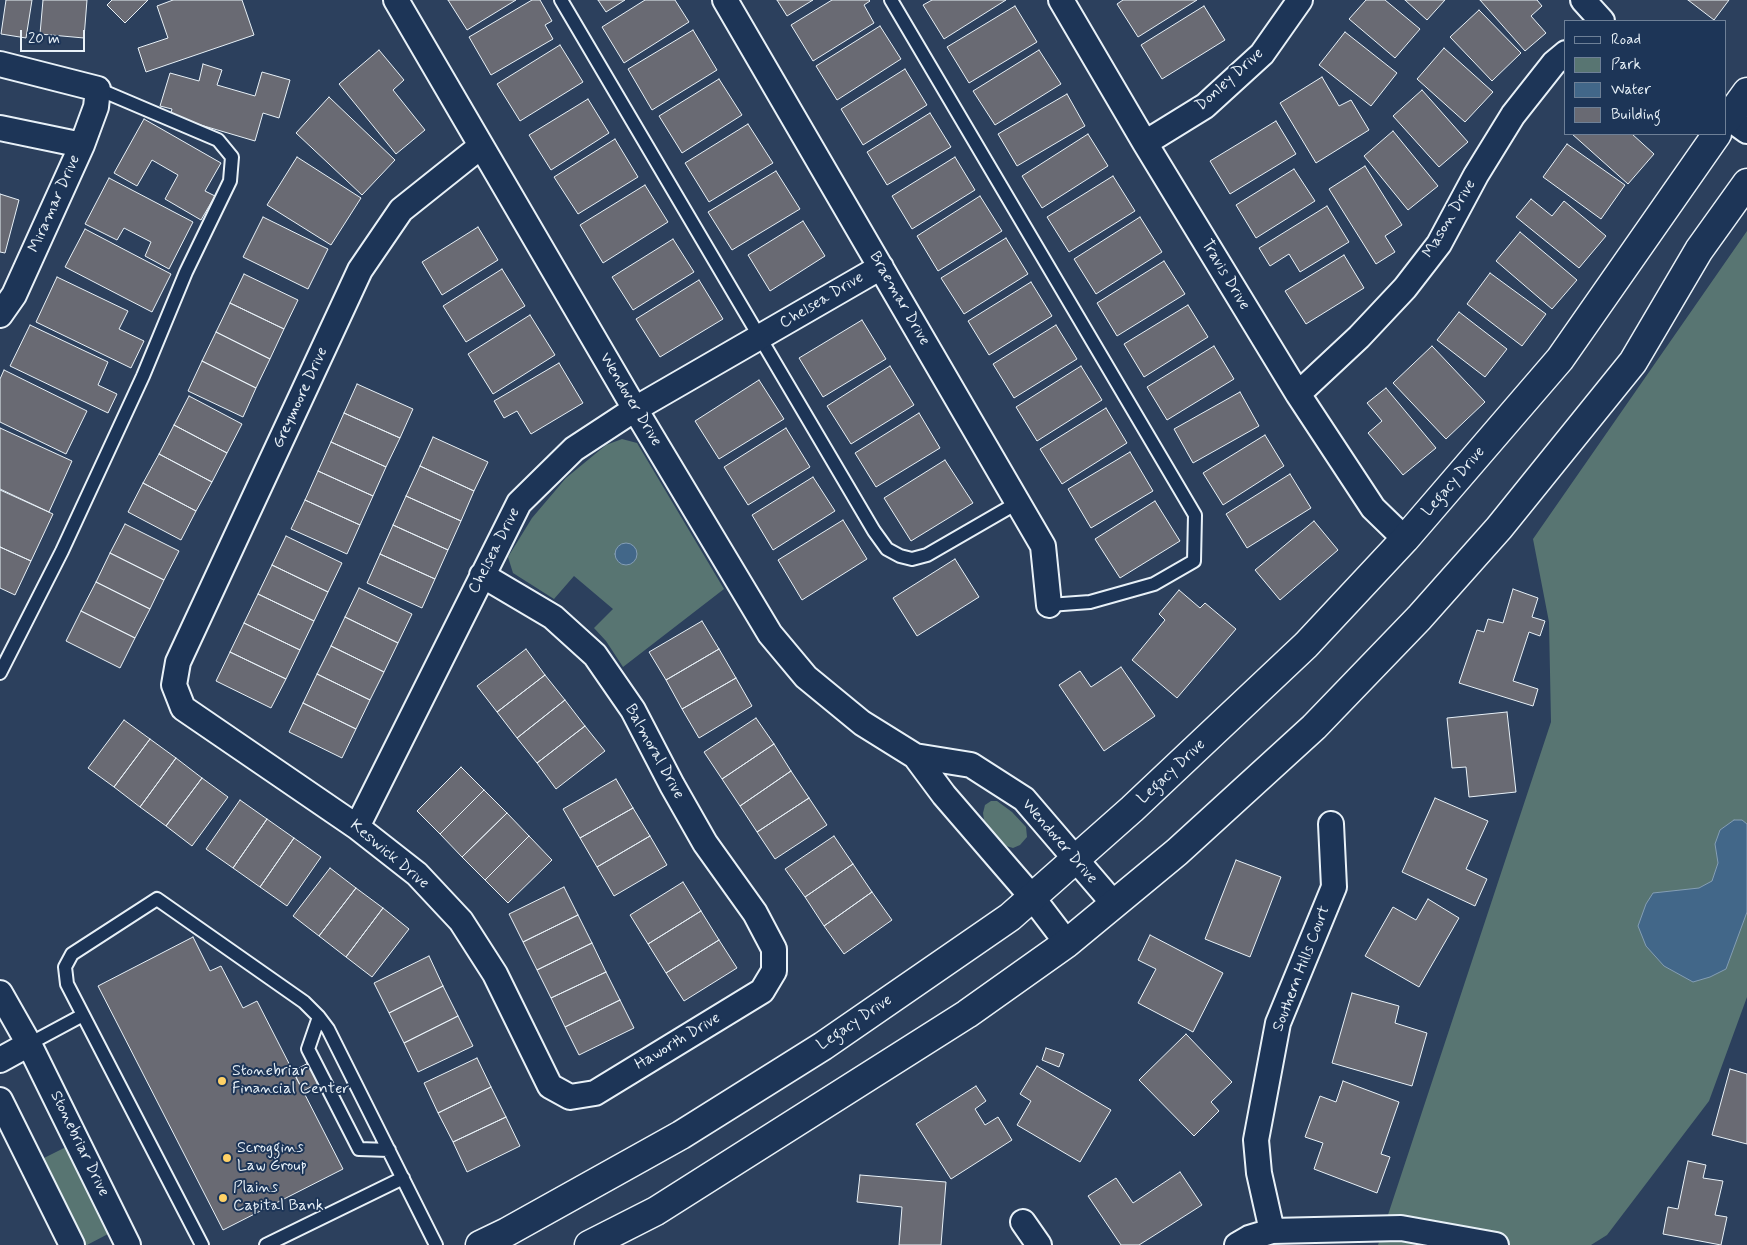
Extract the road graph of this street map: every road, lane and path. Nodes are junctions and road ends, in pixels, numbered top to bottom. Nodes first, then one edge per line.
1 (396, 0) edge
2 (561, 0) edge
3 (725, 0) edge
4 (891, 0) edge
5 (1061, 0) edge
6 (1300, 0) edge
7 (1583, 0) edge
8 (1601, 20) edge
9 (1564, 55) edge
10 (0, 64) edge
11 (98, 89) junction
12 (1747, 92) edge
13 (1729, 124) edge
14 (0, 128) edge
15 (1721, 135) edge
16 (1144, 143) junction
17 (82, 145) junction
18 (480, 147) junction
19 (1747, 183) edge
20 (880, 267) junction
21 (0, 315) edge
22 (761, 337) junction
23 (1298, 394) junction
24 (635, 410) junction
25 (1017, 503) junction
26 (1405, 539) junction
27 (482, 575) junction
28 (1049, 605) joint
29 (0, 673) edge
30 (174, 686) joint
31 (915, 756) junction
32 (1331, 824) dead end
33 (357, 827) junction
34 (1074, 860) junction
35 (1032, 898) junction
36 (1114, 904) junction
37 (1067, 943) junction
38 (774, 971) joint
39 (0, 992) edge
40 (83, 1015) junction
41 (319, 1017) junction
42 (29, 1044) junction
43 (0, 1060) edge
44 (570, 1097) joint
45 (0, 1100) edge
46 (389, 1150) junction
47 (403, 1178) junction
48 (1023, 1222) dead end
49 (1272, 1231) junction
50 (72, 1245) edge
51 (128, 1245) edge
52 (202, 1245) edge
53 (266, 1245) edge
54 (436, 1245) edge
55 (480, 1245) edge
56 (589, 1245) edge
57 (1039, 1245) edge
58 (1237, 1245) edge
59 (1496, 1245) edge

1 - 18 street, Wendover Drive
2 - 22 lane
3 - 20 street, Braemar Drive
4 - 28 lane
5 - 16 street, Travis Drive
6 - 16 street, Donley Drive
7 - 8 street
9 - 23 street, Mason Drive
10 - 11 street
11 - 17 street, Miramar Drive
11 - 29 lane
12 - 13 main road, Legacy Drive
14 - 17 street
15 - 26 main road, Legacy Drive
16 - 23 street, Travis Drive
17 - 21 street, Miramar Drive
18 - 24 street, Wendover Drive
18 - 30 street, Greymoore Drive
19 - 36 main road
20 - 22 street, Chelsea Drive
20 - 25 street, Braemar Drive
22 - 24 street, Chelsea Drive
22 - 25 lane
23 - 26 street, Travis Drive
24 - 27 street, Chelsea Drive
24 - 31 street, Wendover Drive
25 - 28 street, Braemar Drive
26 - 34 main road, Legacy Drive
27 - 33 street, Chelsea Drive
27 - 38 street, Balmoral Drive
30 - 33 street, Keswick Drive
31 - 34 street, Wendover Drive
31 - 35 street, Wendover Drive
32 - 49 street, Southern Hills Court
33 - 44 street, Keswick Drive
34 - 35 main road, Legacy Drive
34 - 36 street, Wendover Drive
35 - 37 street, Wendover Drive
35 - 55 main road, Legacy Drive
36 - 37 main road
37 - 56 main road
38 - 44 street, Haworth Drive
39 - 42 street, Stonebriar Drive
40 - 41 lane
40 - 42 lane
40 - 52 lane
41 - 46 lane
41 - 46 lane
42 - 43 street
42 - 51 street, Stonebriar Drive
45 - 50 street
46 - 47 lane
47 - 53 lane
47 - 54 lane
48 - 57 street
49 - 58 street
49 - 59 street

